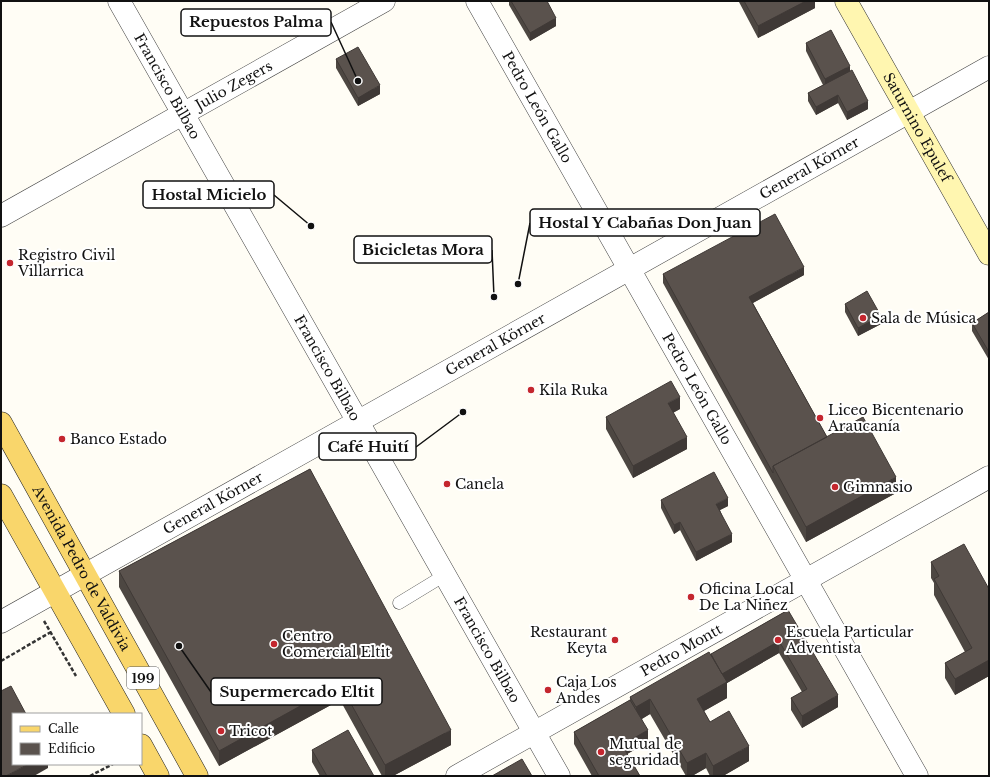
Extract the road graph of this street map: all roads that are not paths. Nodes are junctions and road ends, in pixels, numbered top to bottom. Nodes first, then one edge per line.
1 (119, 1) edge
2 (384, 1) edge
3 (477, 1) edge
4 (846, 1) edge
5 (989, 67) edge
6 (909, 112) junction
7 (183, 114) junction
8 (1, 216) edge
9 (989, 254) edge
10 (629, 269) junction
11 (358, 422) junction
12 (1, 423) edge
13 (989, 477) edge
14 (1, 494) edge
15 (85, 574) junction
16 (445, 575) junction
17 (806, 580) junction
18 (55, 592) junction
19 (399, 603) dead end
20 (1, 622) edge
21 (123, 713) edge
22 (534, 733) junction
23 (142, 747) edge
24 (158, 776) edge
25 (197, 776) edge
26 (457, 776) edge
27 (559, 776) edge
28 (917, 776) edge

1 - 7 street, Francisco Bilbao
2 - 7 street, Julio Zegers
3 - 10 street, Pedro León Gallo
4 - 6 main road, Saturnino Epulef
5 - 6 street, General Körner
6 - 9 main road, Saturnino Epulef
6 - 10 street, General Körner
7 - 8 street, Julio Zegers
7 - 11 street, Francisco Bilbao
10 - 11 street, General Körner
10 - 17 street, Pedro León Gallo
11 - 15 street, General Körner
11 - 16 street, Francisco Bilbao
12 - 15 main road, Avenida Pedro de Valdivia / 199
13 - 17 street, Pedro Montt
14 - 18 main road, 199
15 - 18 street, General Körner
15 - 25 main road, Avenida Pedro de Valdivia / 199
16 - 19 lane
16 - 22 street, Francisco Bilbao
17 - 22 street, Pedro Montt
17 - 28 street, Pedro León Gallo
18 - 20 street, General Körner
18 - 21 main road, 199
22 - 26 street, Pedro Montt
22 - 27 street, Francisco Bilbao
23 - 24 main road

